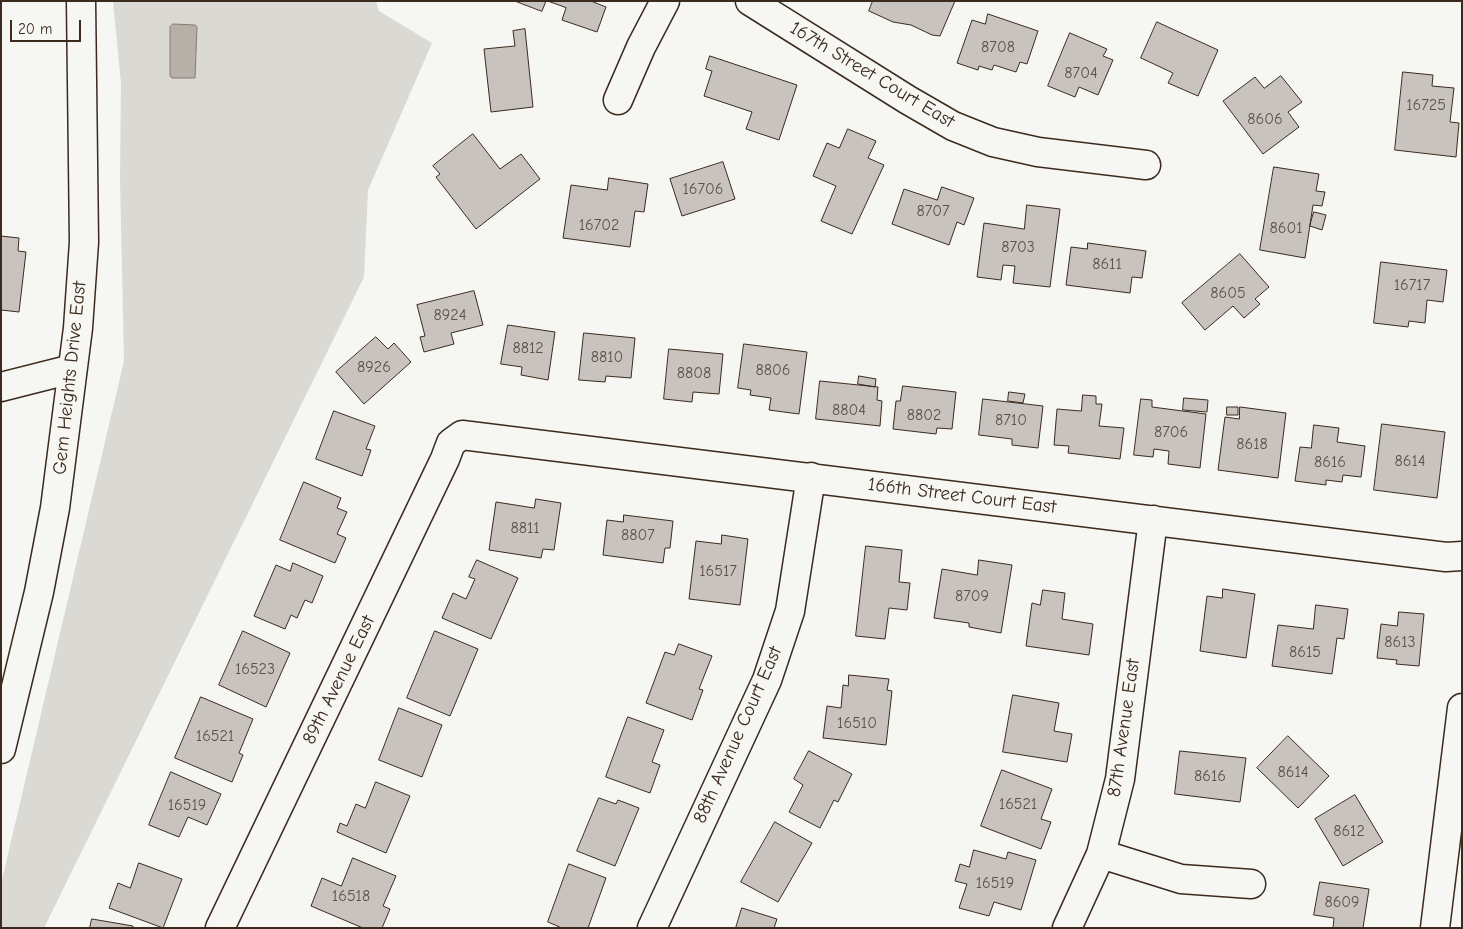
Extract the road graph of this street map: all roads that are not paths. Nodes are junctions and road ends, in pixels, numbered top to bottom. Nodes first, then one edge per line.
1 (81, 1) edge
2 (665, 1) edge
3 (750, 1) edge
4 (618, 100) dead end
5 (1146, 166) dead end
6 (72, 369) junction
7 (1, 387) edge
8 (462, 435) joint
9 (811, 476) junction
10 (1153, 520) junction
11 (1462, 556) edge
12 (1461, 715) edge
13 (1, 749) edge
14 (1453, 845) edge
15 (1100, 854) junction
16 (1251, 884) dead end
17 (220, 928) edge
18 (652, 928) edge
19 (1066, 928) edge
20 (1435, 928) edge

1 - 6 street, Gem Heights Drive East
2 - 4 street
3 - 5 street, 167th Street Court East
6 - 7 street
6 - 13 street, Gem Heights Drive East
8 - 9 street, 166th Street Court East
8 - 17 street, 89th Avenue East
9 - 10 street, 166th Street Court East
9 - 18 street, 88th Avenue Court East
10 - 11 street, 166th Street Court East
10 - 15 street, 87th Avenue East
12 - 14 street
14 - 20 street
15 - 16 street
15 - 19 street, 87th Avenue East

